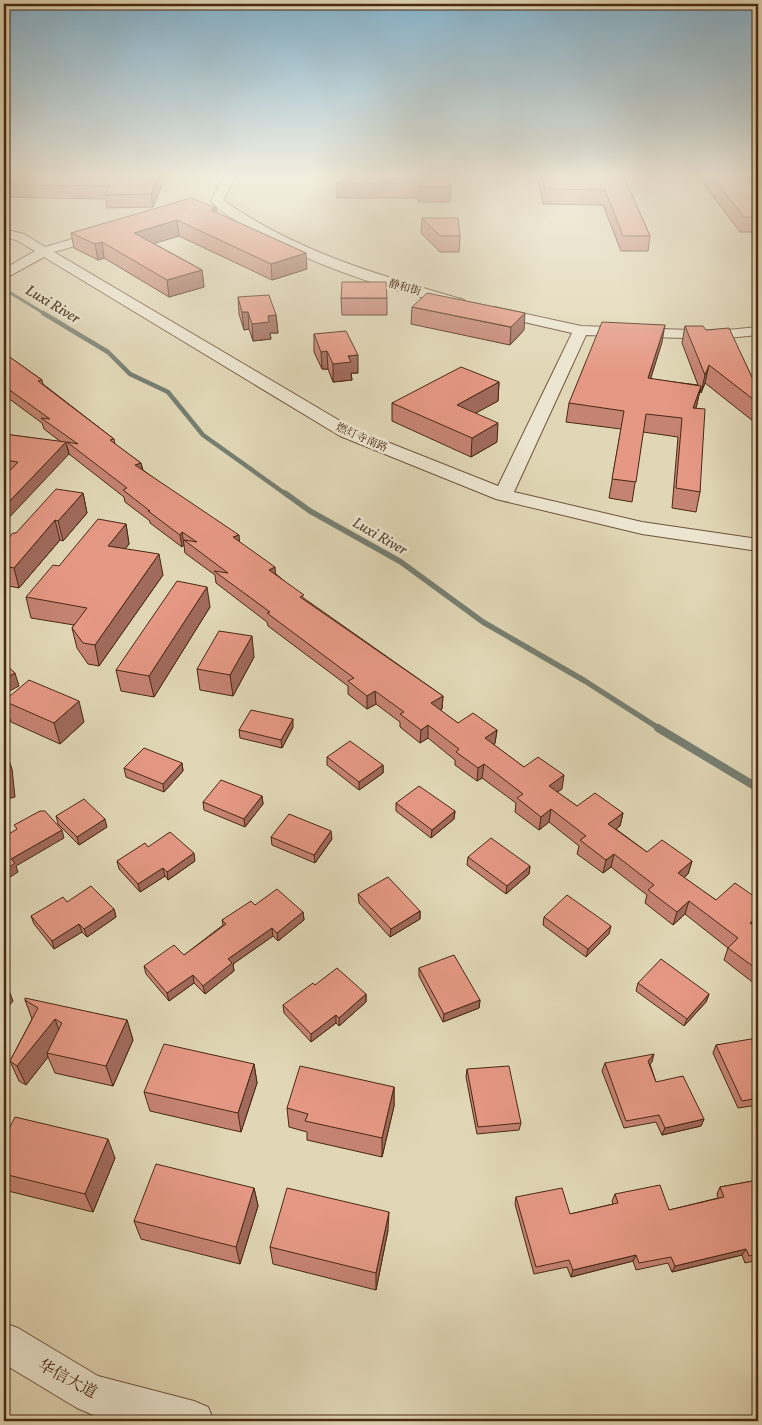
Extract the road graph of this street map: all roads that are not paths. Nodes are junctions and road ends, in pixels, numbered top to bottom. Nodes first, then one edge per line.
1 (26, 240) edge
2 (81, 240) edge
3 (280, 240) edge
4 (44, 251) junction
5 (7, 273) edge
6 (581, 330) junction
7 (758, 331) edge
8 (503, 495) junction
9 (758, 545) edge
10 (4, 1342) edge
11 (194, 1421) edge

1 - 4 street, 燃灯寺南路
2 - 4 street
3 - 6 street, 静和街
4 - 5 street
4 - 8 street, 燃灯寺南路
6 - 7 street, 静和街
6 - 8 street
8 - 9 street, 燃灯寺南路
10 - 11 street, 华信大道

